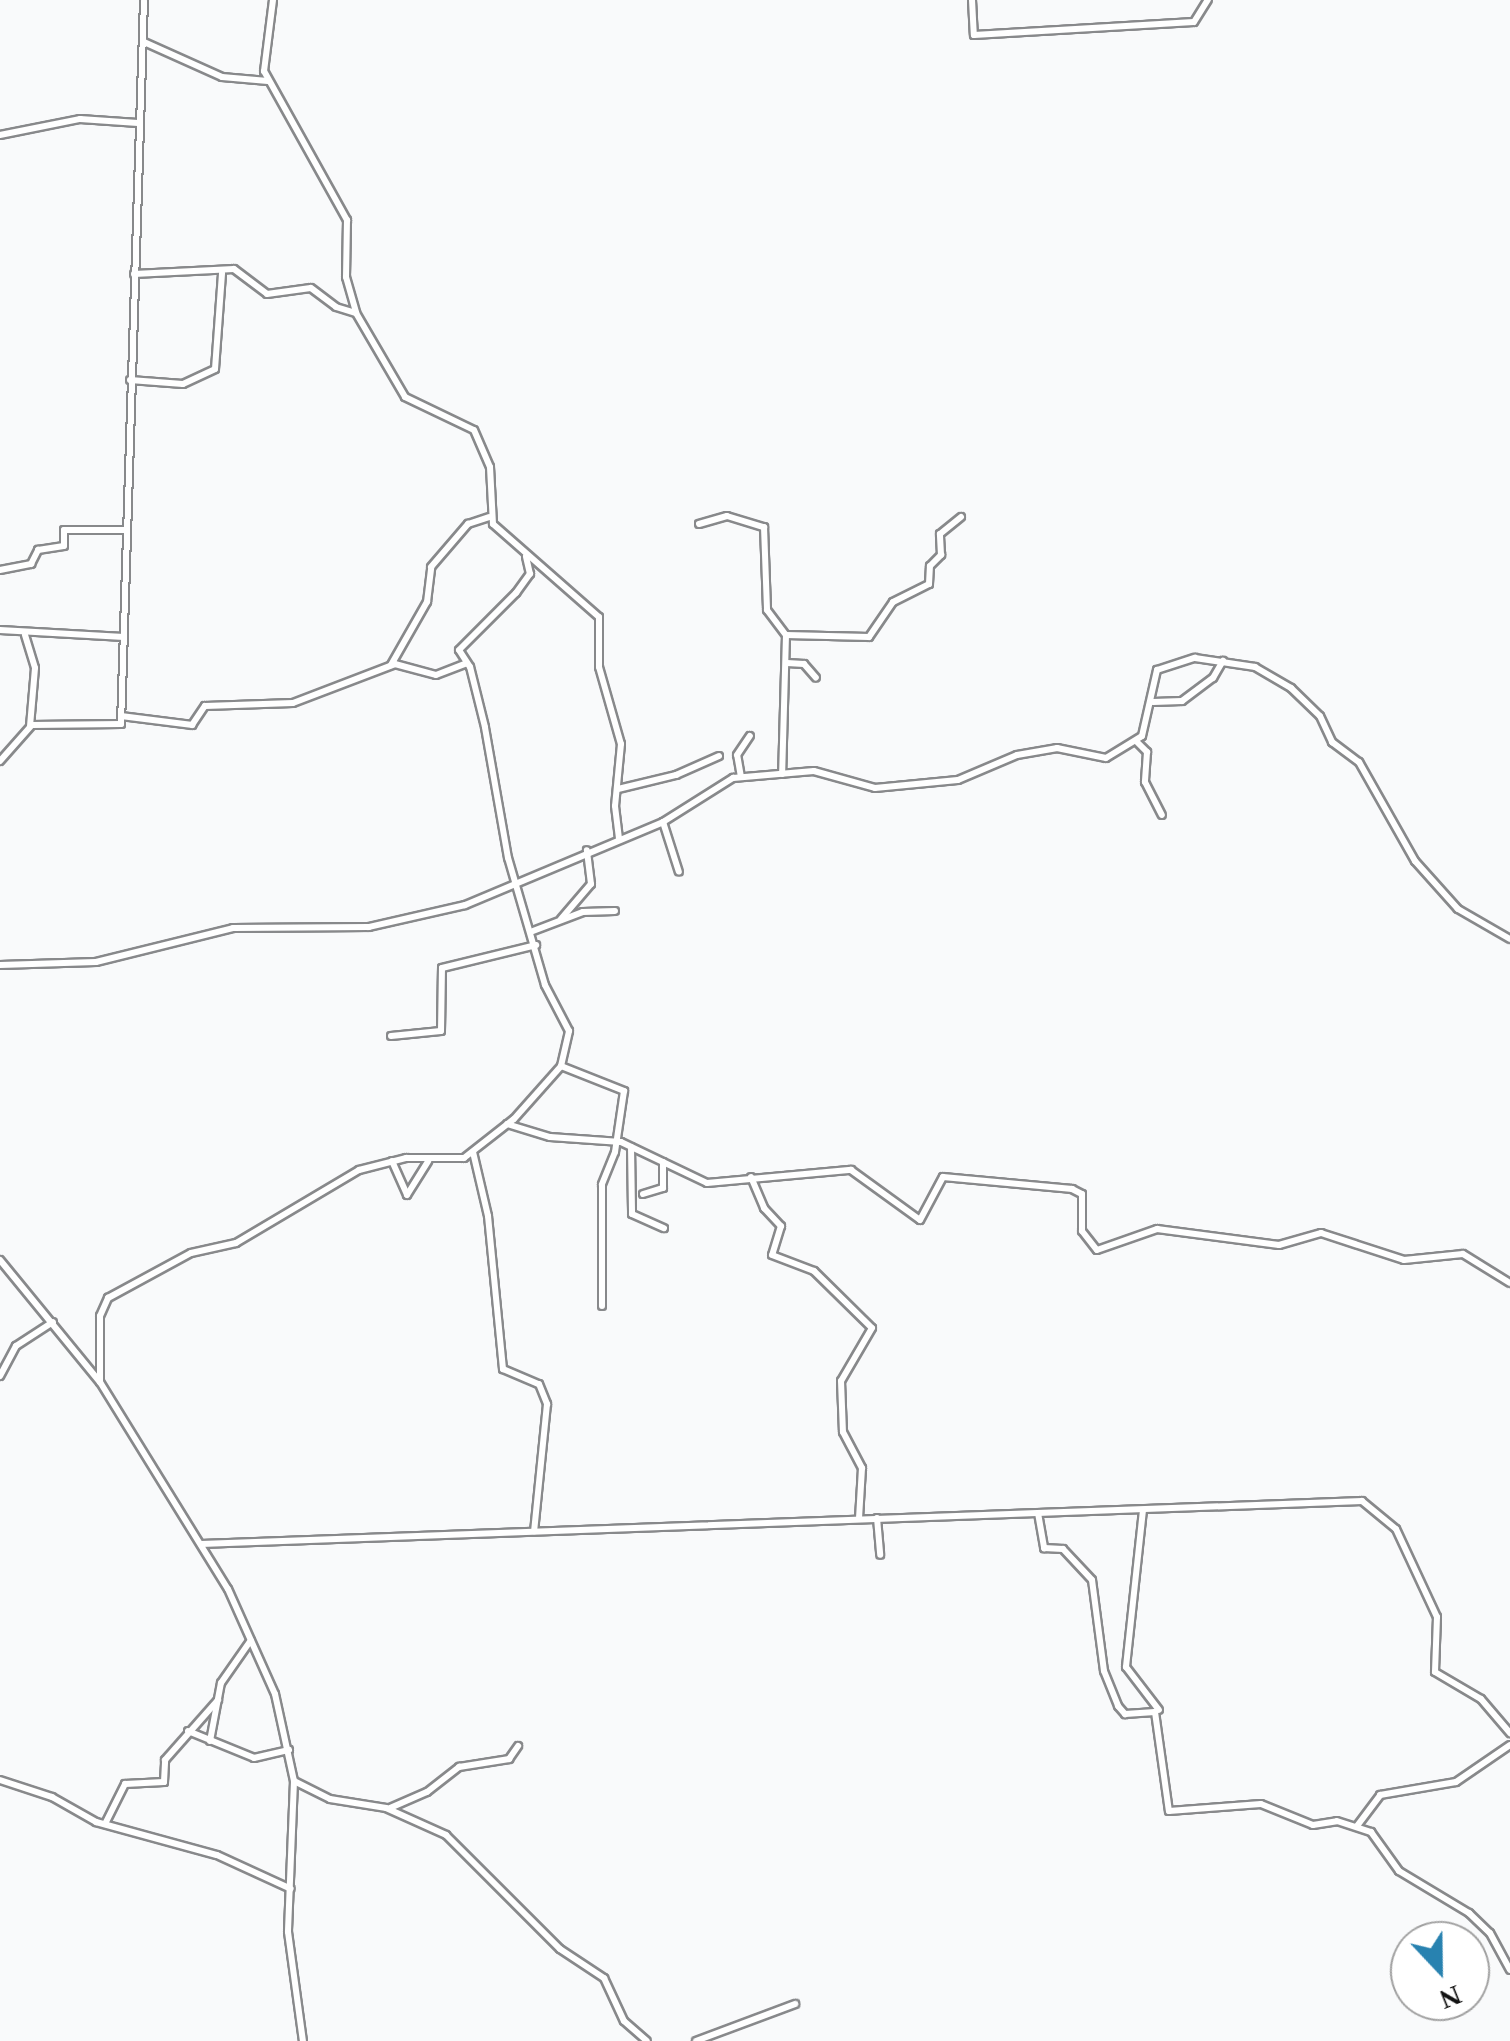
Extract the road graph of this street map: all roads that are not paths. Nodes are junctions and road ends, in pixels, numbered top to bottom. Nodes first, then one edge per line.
1 (144, 0) edge
2 (273, 0) edge
3 (972, 0) edge
4 (1208, 0) edge
5 (144, 47) junction
6 (268, 81) junction
7 (138, 124) junction
8 (0, 135) edge
9 (222, 273) junction
10 (134, 274) junction
11 (356, 312) junction
12 (130, 380) junction
13 (489, 517) junction
14 (961, 517) dead end
15 (699, 524) dead end
16 (125, 530) junction
17 (526, 556) junction
18 (0, 570) edge
19 (0, 630) edge
20 (25, 635) junction
21 (786, 635) junction
22 (124, 637) junction
23 (1222, 661) junction
24 (468, 663) junction
25 (787, 663) junction
26 (391, 666) junction
27 (816, 678) dead end
28 (1153, 702) junction
29 (120, 716) junction
30 (30, 726) junction
31 (750, 736) dead end
32 (1138, 743) junction
33 (719, 756) dead end
34 (0, 761) edge
35 (782, 774) junction
36 (741, 778) junction
37 (618, 789) junction
38 (1162, 815) dead end
39 (663, 822) junction
40 (619, 840) junction
41 (587, 850) junction
42 (679, 872) dead end
43 (518, 887) junction
44 (616, 911) dead end
45 (561, 919) junction
46 (533, 931) junction
47 (1510, 939) edge
48 (536, 946) junction
49 (0, 965) edge
50 (391, 1036) dead end
51 (562, 1066) junction
52 (507, 1124) junction
53 (617, 1141) junction
54 (631, 1146) junction
55 (473, 1152) junction
56 (429, 1160) junction
57 (392, 1161) junction
58 (663, 1162) junction
59 (751, 1176) junction
60 (643, 1194) dead end
61 (664, 1228) dead end
62 (0, 1260) edge
63 (1510, 1283) edge
64 (602, 1306) dead end
65 (54, 1322) junction
66 (0, 1376) edge
67 (100, 1382) junction
68 (1143, 1510) junction
69 (1038, 1514) junction
70 (860, 1518) junction
71 (877, 1518) junction
72 (534, 1531) junction
73 (201, 1544) junction
74 (880, 1555) dead end
75 (251, 1640) junction
76 (218, 1700) junction
77 (1159, 1710) dead end
78 (188, 1731) junction
79 (1510, 1733) edge
80 (210, 1741) junction
81 (1510, 1744) edge
82 (518, 1746) dead end
83 (290, 1750) junction
84 (0, 1780) edge
85 (294, 1786) junction
86 (386, 1808) junction
87 (105, 1824) junction
88 (1358, 1826) junction
89 (292, 1890) junction
90 (1510, 1970) edge
91 (795, 2004) dead end
92 (303, 2041) edge
93 (647, 2041) edge
94 (696, 2041) edge

1 - 5 street
2 - 6 street
3 - 4 street
5 - 6 street
5 - 7 street
6 - 11 street
7 - 8 street
7 - 10 street
9 - 10 street
9 - 11 street
9 - 12 street
10 - 12 street
11 - 13 street
12 - 16 street
13 - 17 street
13 - 26 street
14 - 21 street
15 - 21 street
16 - 18 street
16 - 22 street
17 - 24 street
17 - 37 street
19 - 20 street
20 - 22 street
20 - 30 street
21 - 25 street
22 - 29 street
23 - 28 street
23 - 28 street
23 - 47 street
24 - 26 street
24 - 43 street
25 - 27 street
25 - 35 street
26 - 29 street
28 - 32 street
29 - 30 street
30 - 34 street
31 - 36 street
32 - 35 street
32 - 38 street
33 - 37 street
35 - 36 street
36 - 39 street
37 - 40 street
39 - 40 street
39 - 42 street
40 - 41 street
41 - 43 street
41 - 45 street
43 - 46 street
43 - 49 street
44 - 45 street
45 - 46 street
46 - 48 street
48 - 50 street
48 - 51 street
51 - 52 street
51 - 53 street
52 - 53 street
52 - 55 street
53 - 54 street
53 - 64 street
54 - 58 street
54 - 61 street
55 - 56 street
55 - 72 street
56 - 57 street
56 - 57 street
57 - 67 street
58 - 59 street
58 - 60 street
59 - 63 street
59 - 70 street
62 - 65 street
65 - 66 street
65 - 67 street
67 - 73 street
68 - 69 street
68 - 77 street
68 - 79 street
69 - 71 street
69 - 88 street
70 - 71 street
70 - 72 street
71 - 74 street
72 - 73 street
73 - 75 street
75 - 76 street
75 - 83 street
76 - 78 street
76 - 80 street
78 - 80 street
78 - 87 street
80 - 83 street
81 - 88 street
82 - 86 street
83 - 85 street
84 - 87 street
85 - 86 street
85 - 89 street
86 - 93 street
87 - 89 street
88 - 90 street
89 - 92 street
91 - 94 street

